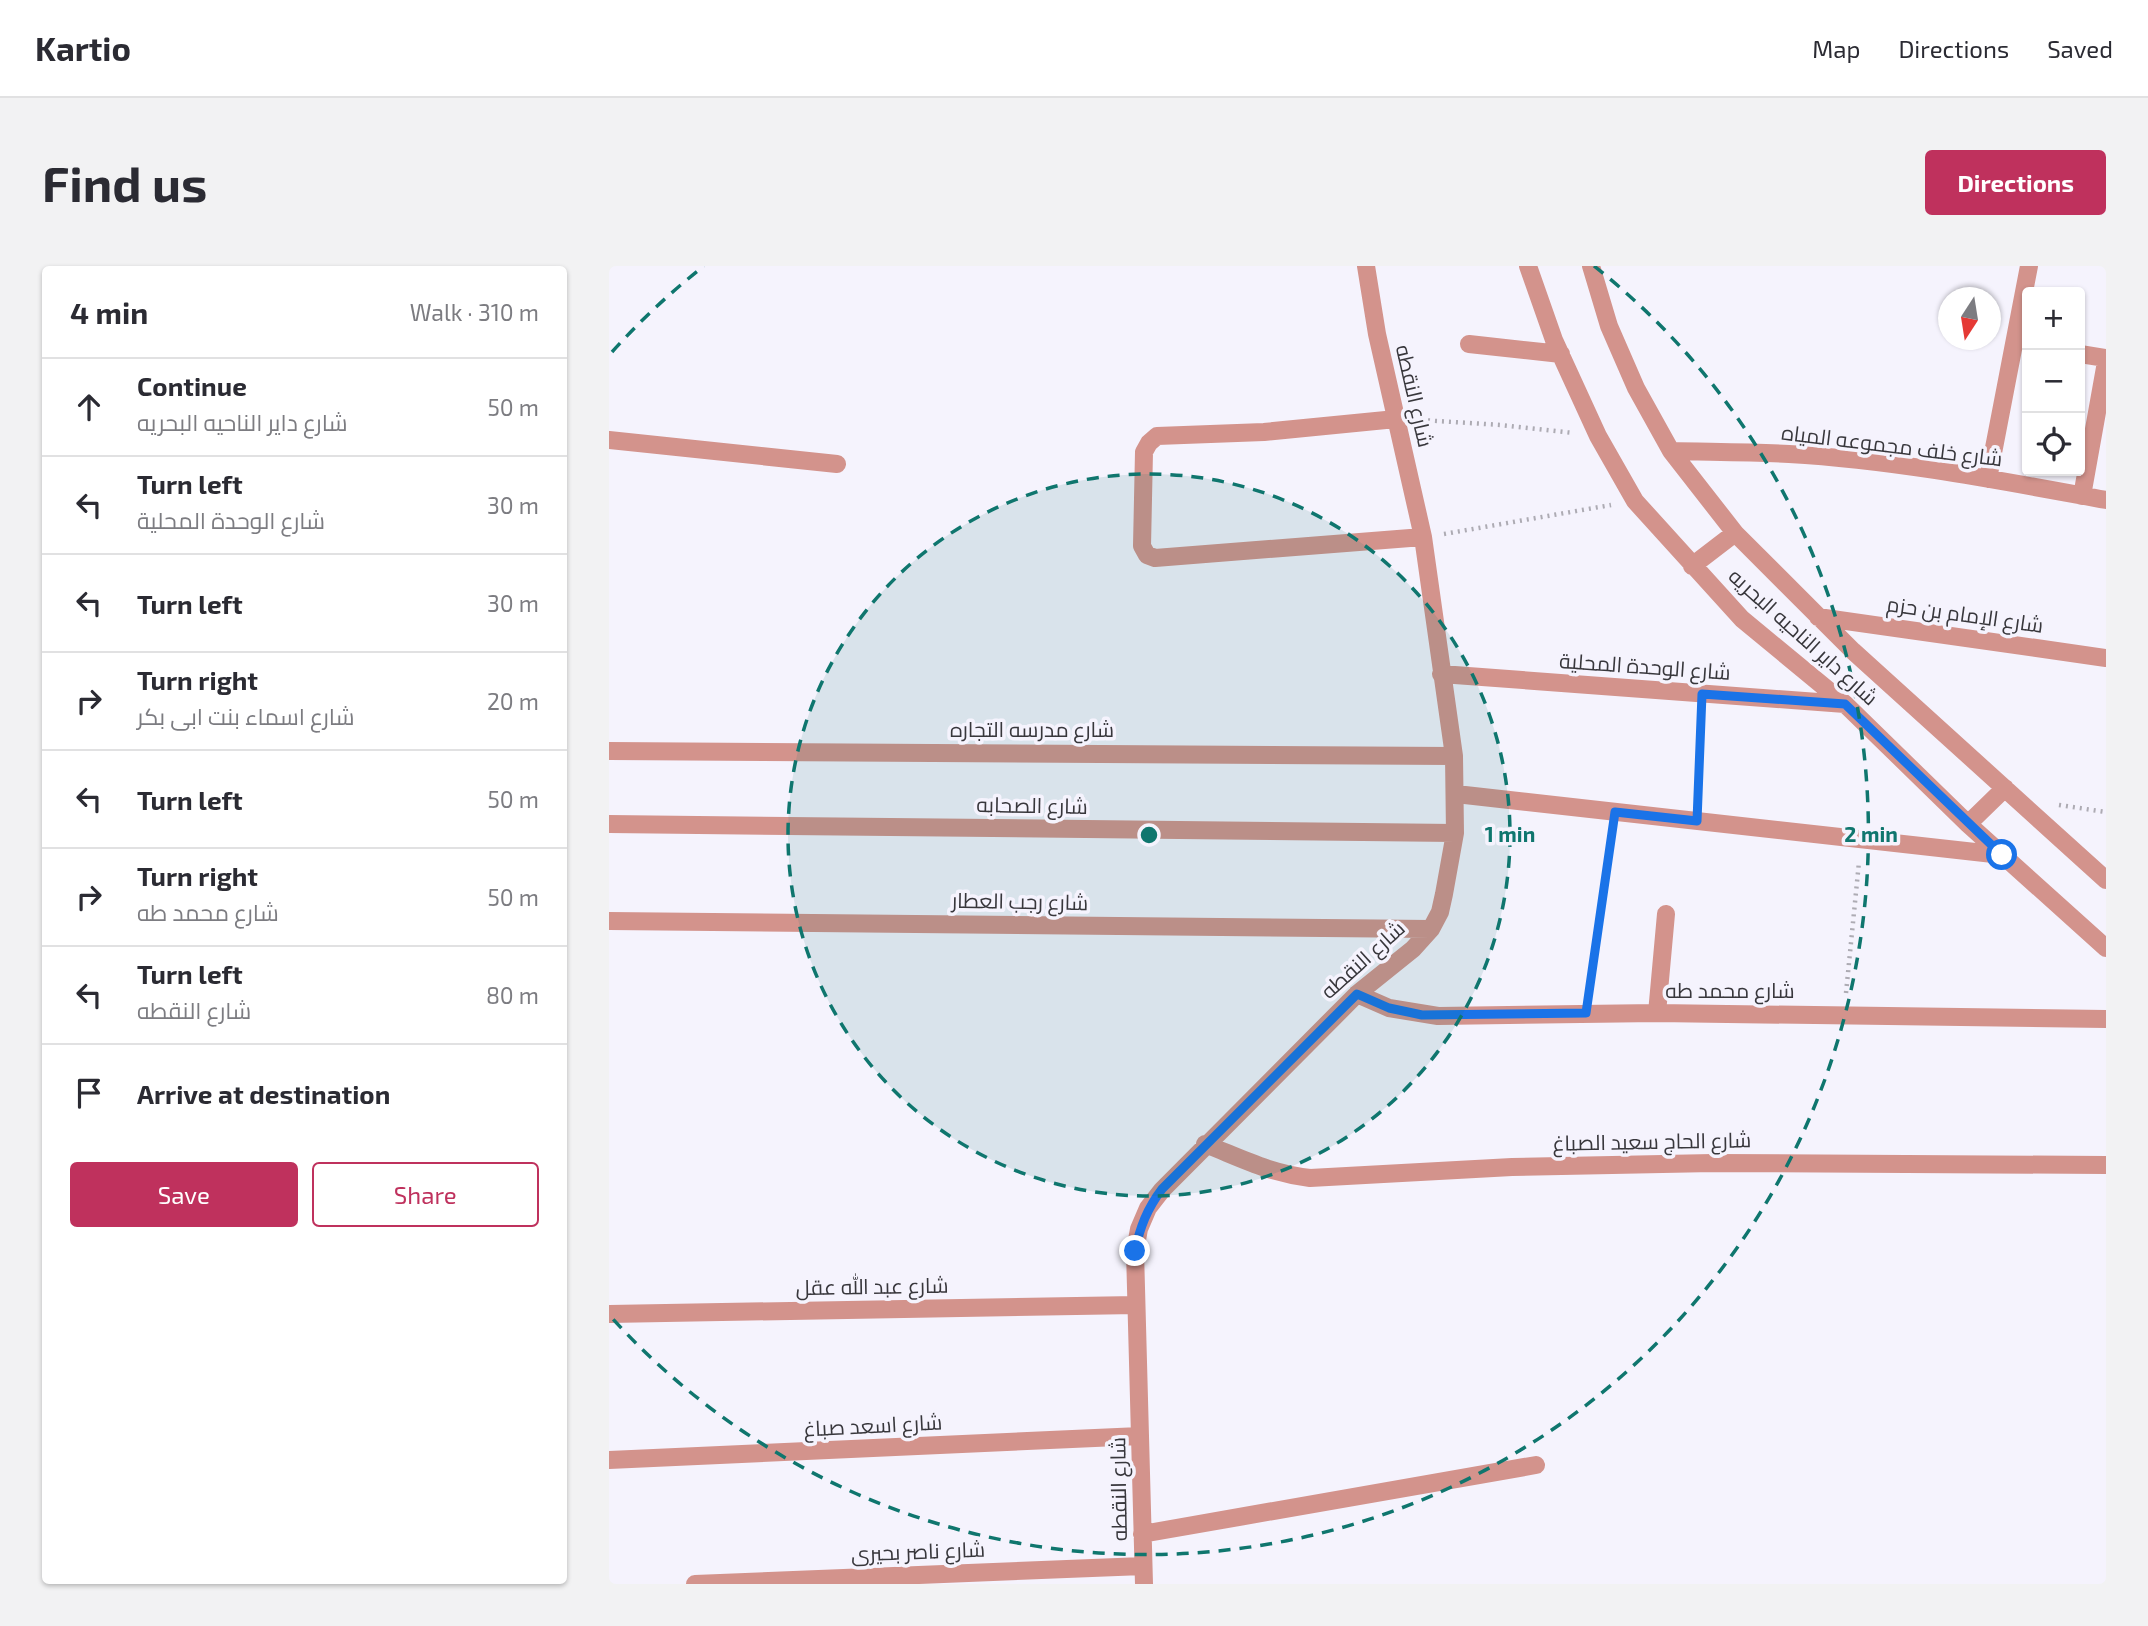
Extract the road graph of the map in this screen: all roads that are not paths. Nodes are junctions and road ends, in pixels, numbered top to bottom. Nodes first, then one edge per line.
1 (1366, 266) edge
2 (1528, 266) edge
3 (1591, 266) edge
4 (2029, 266) edge
5 (1469, 344) dead end
6 (2021, 344) edge
7 (1561, 354) junction
8 (2085, 355) edge
9 (2106, 360) edge
10 (1396, 419) junction
11 (609, 440) edge
12 (1671, 451) junction
13 (837, 464) dead end
14 (1988, 479) junction
15 (2082, 496) junction
16 (2106, 500) edge
17 (1735, 533) junction
18 (1423, 537) junction
19 (1692, 566) junction
20 (1818, 617) junction
21 (2106, 658) edge
22 (1441, 674) junction
23 (1845, 704) junction
24 (609, 751) edge
25 (1454, 756) junction
26 (2005, 788) junction
27 (1456, 794) junction
28 (609, 824) edge
29 (1968, 824) junction
30 (1455, 834) junction
31 (2002, 855) junction
32 (2106, 880) edge
33 (1666, 914) dead end
34 (609, 921) edge
35 (1431, 929) junction
36 (2106, 948) edge
37 (1357, 994) junction
38 (1657, 1013) junction
39 (2106, 1019) edge
40 (1205, 1144) junction
41 (2106, 1165) edge
42 (1136, 1305) junction
43 (609, 1314) edge
44 (1140, 1436) junction
45 (609, 1460) edge
46 (1536, 1465) dead end
47 (1142, 1534) junction
48 (1143, 1566) junction
49 (695, 1584) edge
50 (1144, 1584) edge

1 - 10 street, شارع النقطه
2 - 7 street, شارع داير الناحيه البحريه
3 - 12 street, شارع داير الناحيه البحريه
4 - 6 street
5 - 7 street
6 - 14 street
7 - 19 street, شارع داير الناحيه البحريه
8 - 9 street
9 - 15 street
10 - 18 street, شارع النقطه
10 - 18 street
11 - 13 street
12 - 14 street, شارع خلف مجموعه المياه
12 - 17 street, شارع داير الناحيه البحريه
14 - 15 street, شارع خلف مجموعه المياه
15 - 16 street, شارع خلف مجموعه المياه
17 - 19 street
17 - 20 street, شارع داير الناحيه البحريه
18 - 22 street, شارع النقطه
19 - 23 street, شارع داير الناحيه البحريه
20 - 21 street, شارع الإمام بن حزم
20 - 26 street, شارع داير الناحيه البحريه
22 - 23 street, شارع الوحدة المحلية
22 - 25 street, شارع النقطه
23 - 29 street, شارع داير الناحيه البحريه
24 - 25 street, شارع مدرسه التجاره
25 - 27 street, شارع النقطه
26 - 29 street
26 - 32 street, شارع داير الناحيه البحريه
27 - 30 street, شارع النقطه
27 - 31 street
28 - 30 street, شارع الصحابه
29 - 31 street, شارع داير الناحيه البحريه
30 - 35 street, شارع النقطه
31 - 36 street, شارع داير الناحيه البحريه
33 - 38 street
34 - 35 street, شارع رجب العطار
35 - 37 street, شارع النقطه
37 - 38 street, شارع محمد طه
37 - 40 street, شارع النقطه
38 - 39 street, شارع محمد طه
40 - 41 street, شارع الحاج سعيد الصباغ
40 - 42 street, شارع النقطه
42 - 43 street, شارع عبد الله عقل
42 - 44 street, شارع النقطه
44 - 45 street, شارع اسعد صباغ
44 - 47 street, شارع النقطه
46 - 47 street
47 - 48 street, شارع النقطه
48 - 49 street, شارع ناصر بحيرى
48 - 50 street, شارع النقطه

